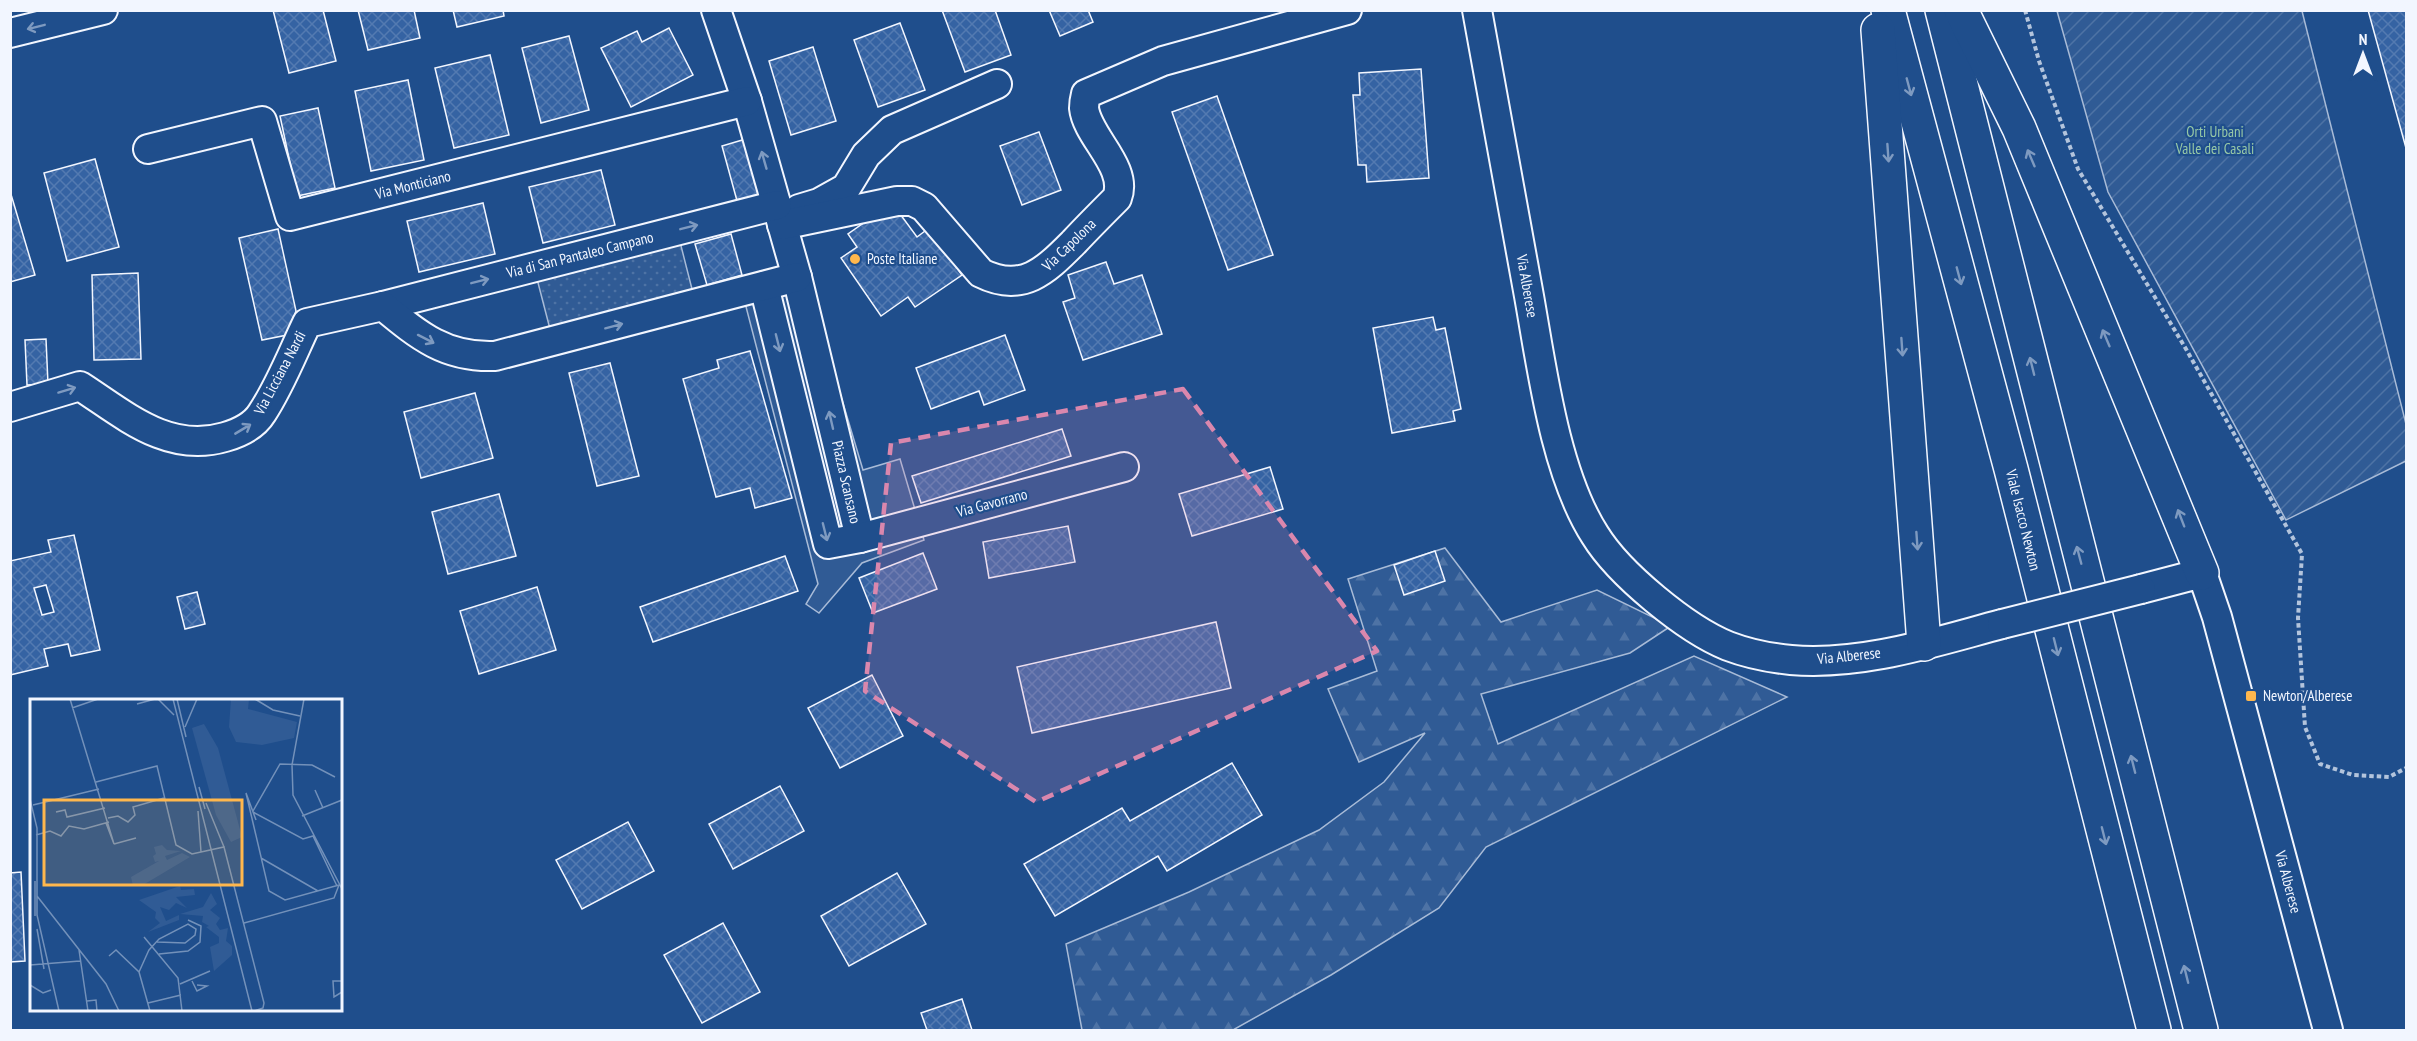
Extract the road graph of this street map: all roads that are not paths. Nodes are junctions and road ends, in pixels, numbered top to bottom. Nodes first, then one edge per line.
1 (103, 10) edge
2 (716, 10) edge
3 (1347, 10) edge
4 (1477, 10) edge
5 (1877, 10) edge
6 (1888, 10) edge
7 (1942, 10) edge
8 (1961, 10) edge
9 (10, 33) edge
10 (997, 84) dead end
11 (747, 101) junction
12 (148, 148) dead end
13 (780, 215) junction
14 (797, 277) junction
15 (764, 286) junction
16 (383, 306) junction
17 (10, 407) edge
18 (1124, 467) dead end
19 (860, 538) junction
20 (2202, 573) junction
21 (1924, 644) junction
22 (2154, 1030) edge
23 (2200, 1030) edge
24 (2328, 1030) edge

1 -> 9 street
2 - 11 street
3 - 13 street, Via Capolona
4 - 21 street, Via Alberese
5 -> 21 highway
6 -> 22 highway, Viale Isacco Newton
23 -> 7 highway
20 -> 8 highway
10 - 13 street
11 - 12 street, Via Monticiano
13 -> 11 street
13 - 14 street
16 -> 13 street, Via di San Pantaleo Campano
14 - 15 street
19 -> 14 street, Piazza Scansano
16 -> 15 street
15 -> 19 street, Piazza Scansano
17 -> 16 street, Via Licciana Nardi
18 - 19 street, Via Gavorrano
20 - 21 street, Via Alberese, bridge
20 - 24 street, Via Alberese

